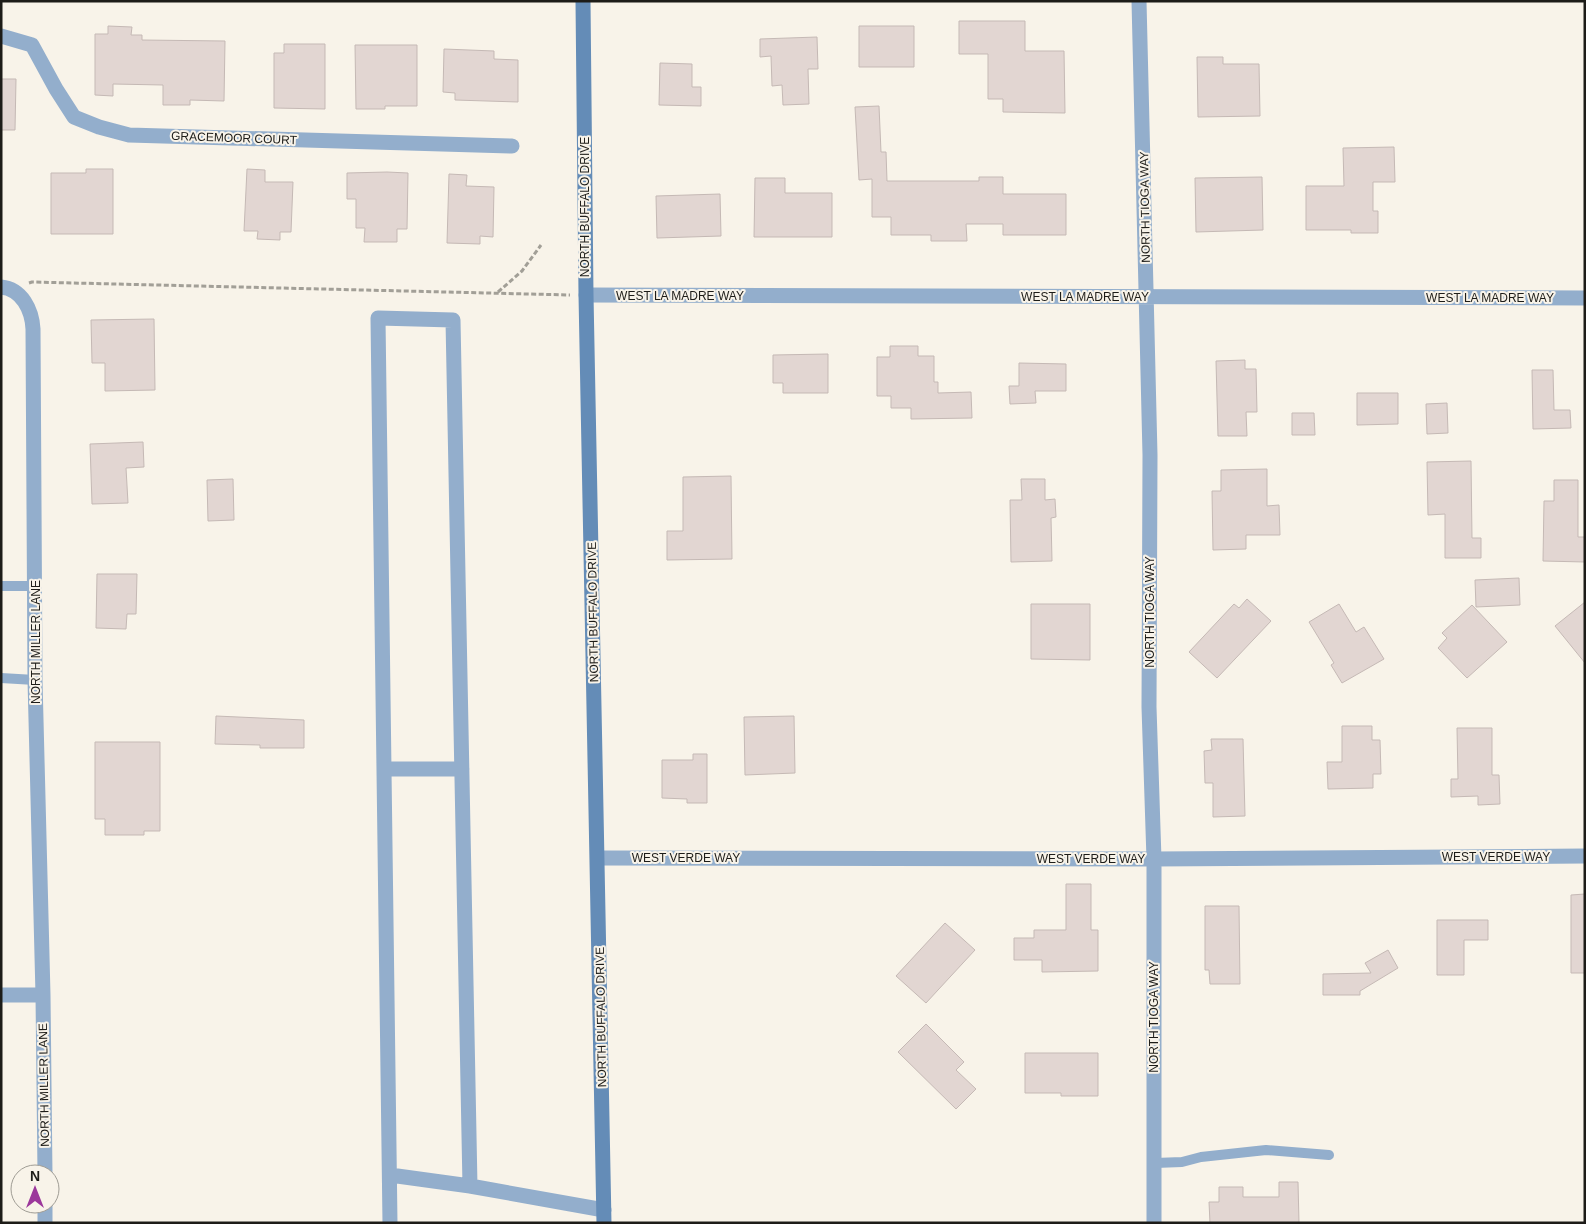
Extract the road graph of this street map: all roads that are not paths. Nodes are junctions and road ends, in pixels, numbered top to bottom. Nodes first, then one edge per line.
1 (583, 1) edge
2 (1139, 1) edge
3 (1, 36) edge
4 (512, 146) dead end
5 (1, 287) edge
6 (586, 295) junction
7 (1147, 297) junction
8 (1585, 298) edge
9 (1, 586) edge
10 (35, 586) junction
11 (1, 678) edge
12 (35, 680) junction
13 (462, 769) junction
14 (384, 770) junction
15 (1585, 856) edge
16 (598, 858) junction
17 (1154, 859) junction
18 (1, 995) edge
19 (43, 995) junction
20 (1330, 1155) dead end
21 (1155, 1163) junction
22 (45, 1164) edge
23 (390, 1176) junction
24 (470, 1186) junction
25 (604, 1216) edge
26 (390, 1223) edge
27 (1154, 1223) edge

1 - 6 street, NORTH BUFFALO DRIVE
2 - 7 street, NORTH TIOGA WAY
3 - 4 street, GRACEMOOR COURT
5 - 10 street, NORTH MILLER LANE
6 - 7 street, WEST LA MADRE WAY
6 - 16 street, NORTH BUFFALO DRIVE
7 - 8 street, WEST LA MADRE WAY
7 - 17 street, NORTH TIOGA WAY
9 - 10 lane
10 - 12 street, NORTH MILLER LANE
11 - 12 lane
12 - 19 street, NORTH MILLER LANE
13 - 14 street
13 - 14 street
13 - 24 street
14 - 23 street
15 - 17 street, WEST VERDE WAY
16 - 17 street, WEST VERDE WAY
16 - 25 street, NORTH BUFFALO DRIVE
17 - 21 street, NORTH TIOGA WAY
18 - 19 street
19 - 22 street, NORTH MILLER LANE
20 - 21 lane
21 - 27 street, NORTH TIOGA WAY
23 - 24 street
23 - 26 street
24 - 25 street

